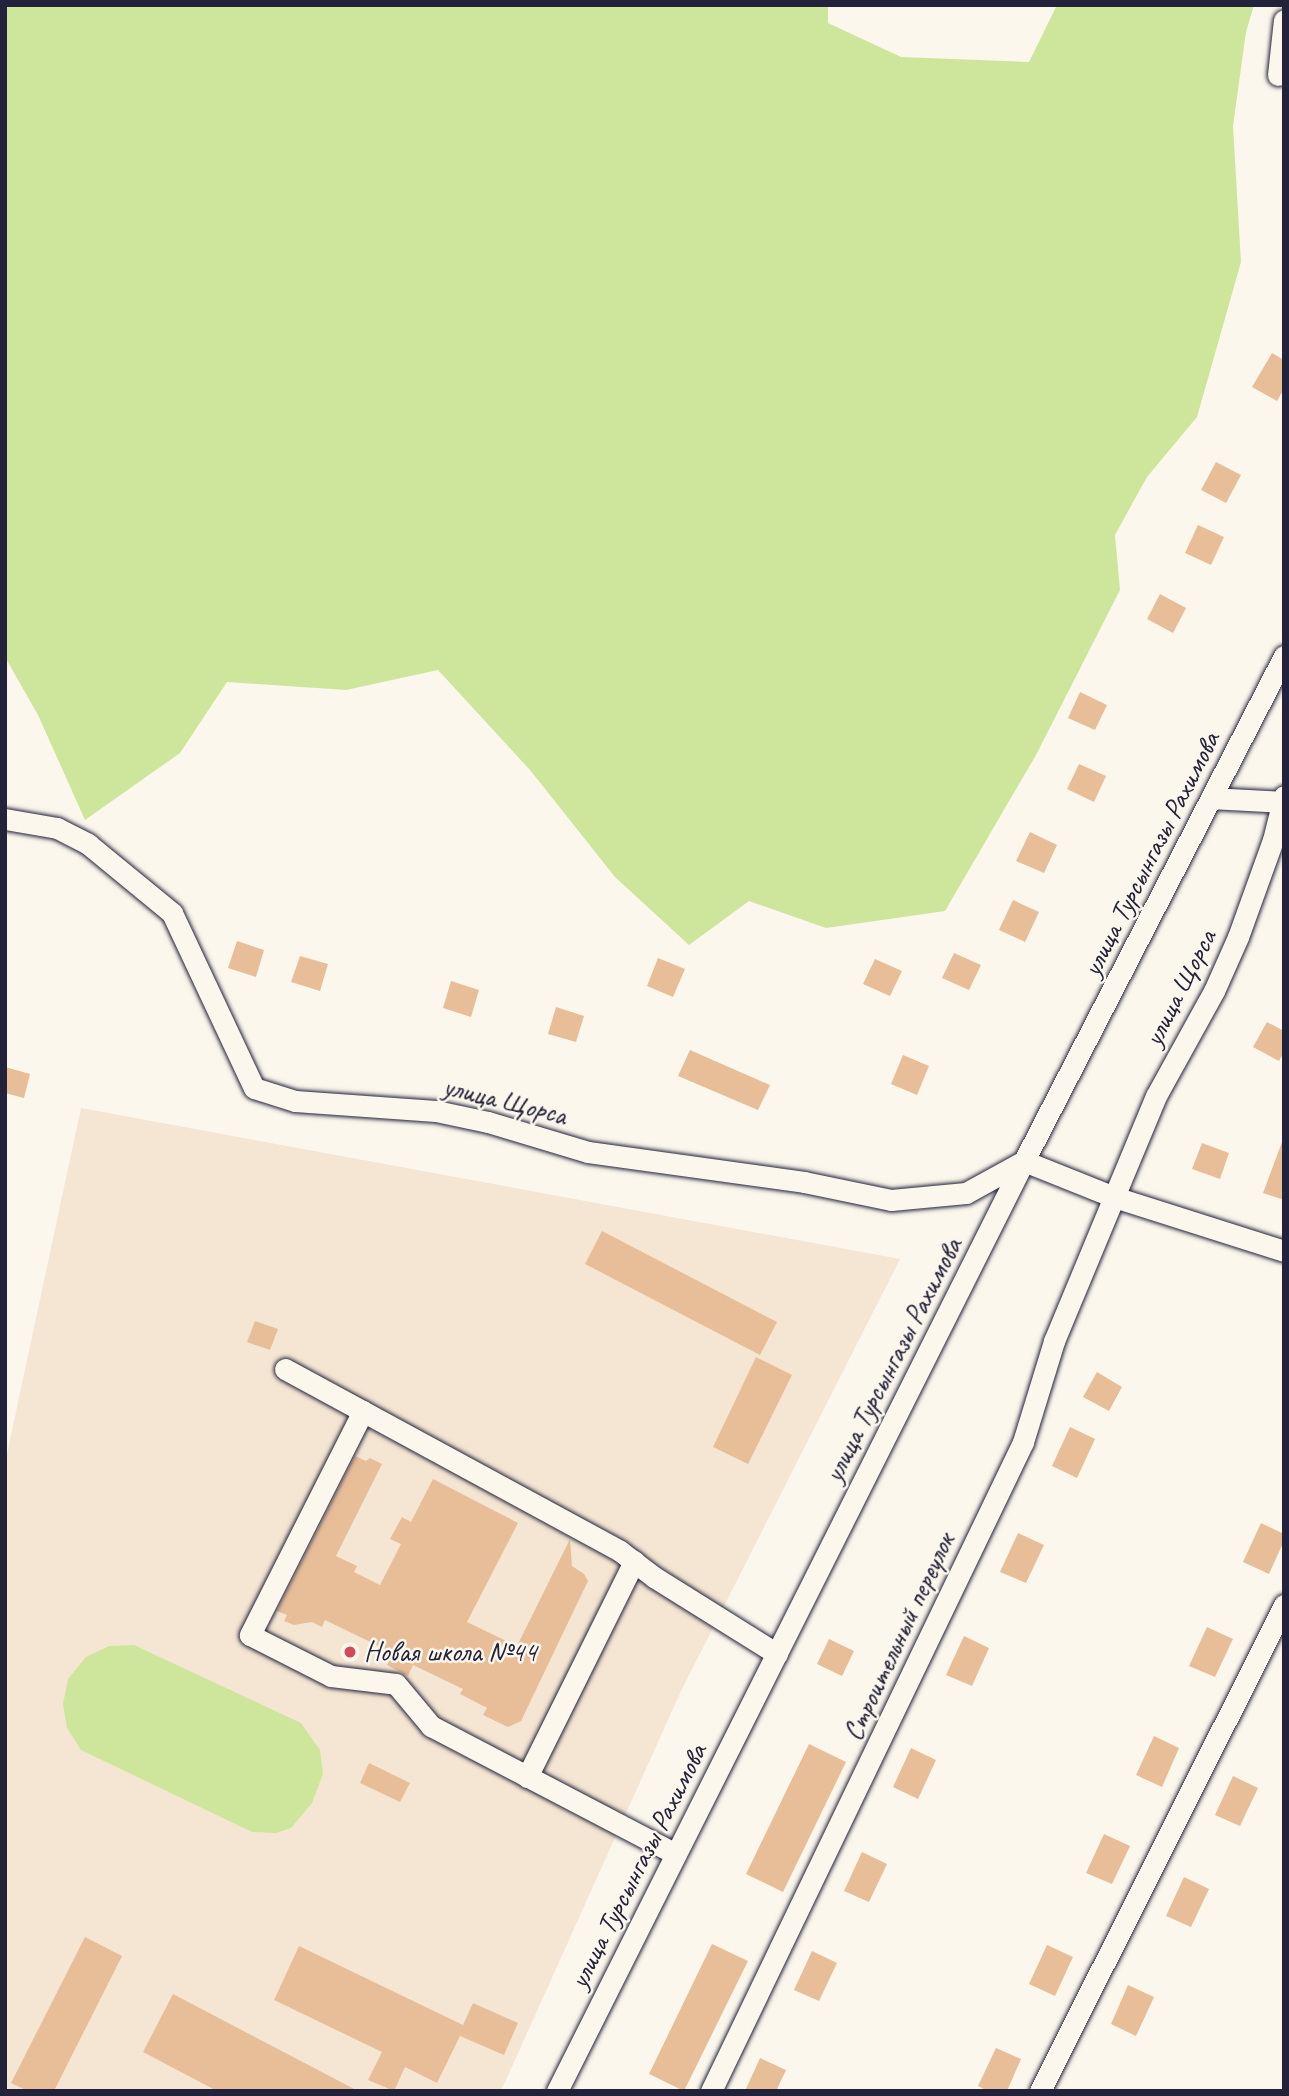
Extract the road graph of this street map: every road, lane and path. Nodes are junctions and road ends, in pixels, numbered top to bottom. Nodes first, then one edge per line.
1 (1284, 20) edge
2 (1278, 75) dead end
3 (1284, 656) edge
4 (1211, 798) junction
5 (1283, 799) edge
6 (5, 819) edge
7 (1024, 1161) junction
8 (1114, 1197) junction
9 (1284, 1251) edge
10 (285, 1369) dead end
11 (363, 1412) junction
12 (634, 1562) junction
13 (1284, 1605) edge
14 (777, 1654) junction
15 (527, 1777) junction
16 (676, 1854) junction
17 (557, 2091) edge
18 (711, 2091) edge
19 (1040, 2091) edge

1 - 2 street
3 - 4 street, улица Турсынгазы Рахимова
4 - 5 street
4 - 7 street, улица Турсынгазы Рахимова
5 - 8 street, улица Щорса
6 - 7 street, улица Щорса
7 - 8 street
7 - 14 street, улица Турсынгазы Рахимова
8 - 9 street
8 - 18 street, Строительный переулок
10 - 11 street
11 - 12 street
11 - 15 street
12 - 14 street
12 - 15 street
13 - 19 street
14 - 16 street, улица Турсынгазы Рахимова
15 - 16 street
16 - 17 street, улица Турсынгазы Рахимова

